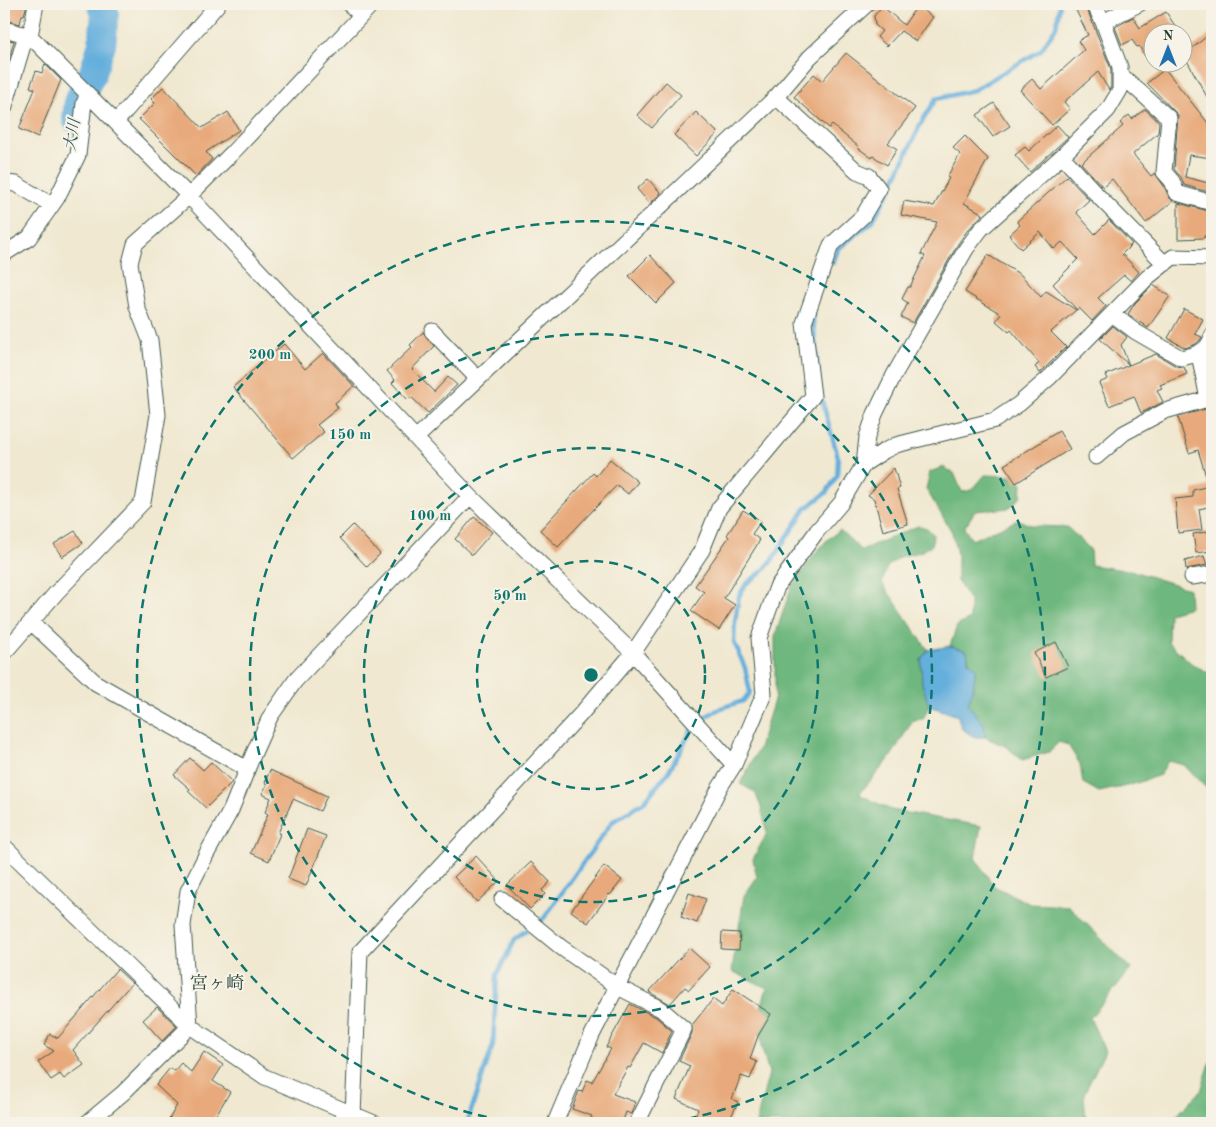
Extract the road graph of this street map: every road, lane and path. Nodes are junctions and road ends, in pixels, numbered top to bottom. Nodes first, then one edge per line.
1 (36, 4) edge
2 (218, 4) edge
3 (349, 4) edge
4 (372, 4) edge
5 (867, 4) edge
6 (1094, 4) edge
7 (1139, 4) edge
8 (361, 15) junction
9 (1103, 22) junction
10 (4, 29) edge
11 (28, 36) junction
12 (1120, 74) junction
13 (88, 94) junction
14 (776, 97) junction
15 (4, 109) edge
16 (116, 122) junction
17 (1062, 156) junction
18 (4, 183) edge
19 (189, 196) junction
20 (1212, 203) edge
21 (52, 205) junction
22 (4, 254) edge
23 (1212, 258) edge
24 (1165, 264) junction
25 (1112, 314) junction
26 (432, 331) dead end
27 (1212, 341) edge
28 (1199, 354) junction
29 (478, 379) junction
30 (1210, 398) edge
31 (416, 438) junction
32 (1096, 457) dead end
33 (864, 464) junction
34 (470, 496) junction
35 (1212, 574) edge
36 (1192, 577) dead end
37 (31, 622) junction
38 (4, 653) edge
39 (633, 653) junction
40 (734, 765) junction
41 (247, 769) junction
42 (4, 846) edge
43 (502, 899) dead end
44 (618, 987) junction
45 (190, 1026) junction
46 (356, 1118) edge
47 (87, 1123) edge
48 (374, 1123) edge
49 (555, 1123) edge
50 (637, 1123) edge

1 - 11 street
2 - 16 street
3 - 8 street
4 - 8 street
5 - 14 street
6 - 9 street
7 - 9 street
8 - 19 street
9 - 12 street
10 - 11 street
11 - 13 street
11 - 15 street
12 - 17 street
12 - 20 street
13 - 16 street
13 - 21 street
14 - 29 street
14 - 39 street
16 - 19 street
17 - 24 street
17 - 33 street
18 - 21 street
19 - 31 street
19 - 37 street
21 - 22 street
23 - 24 street
24 - 25 street
25 - 28 street
25 - 33 street
26 - 29 street
27 - 28 street
28 - 30 street
29 - 31 street
30 - 32 street
31 - 34 street
33 - 40 street
34 - 39 street
34 - 41 street
35 - 36 street
37 - 38 street
37 - 41 street
39 - 40 street
39 - 46 street
40 - 44 street
41 - 45 street
42 - 45 street
43 - 44 street
44 - 49 street
44 - 50 street
45 - 46 street
45 - 47 street
46 - 48 street

